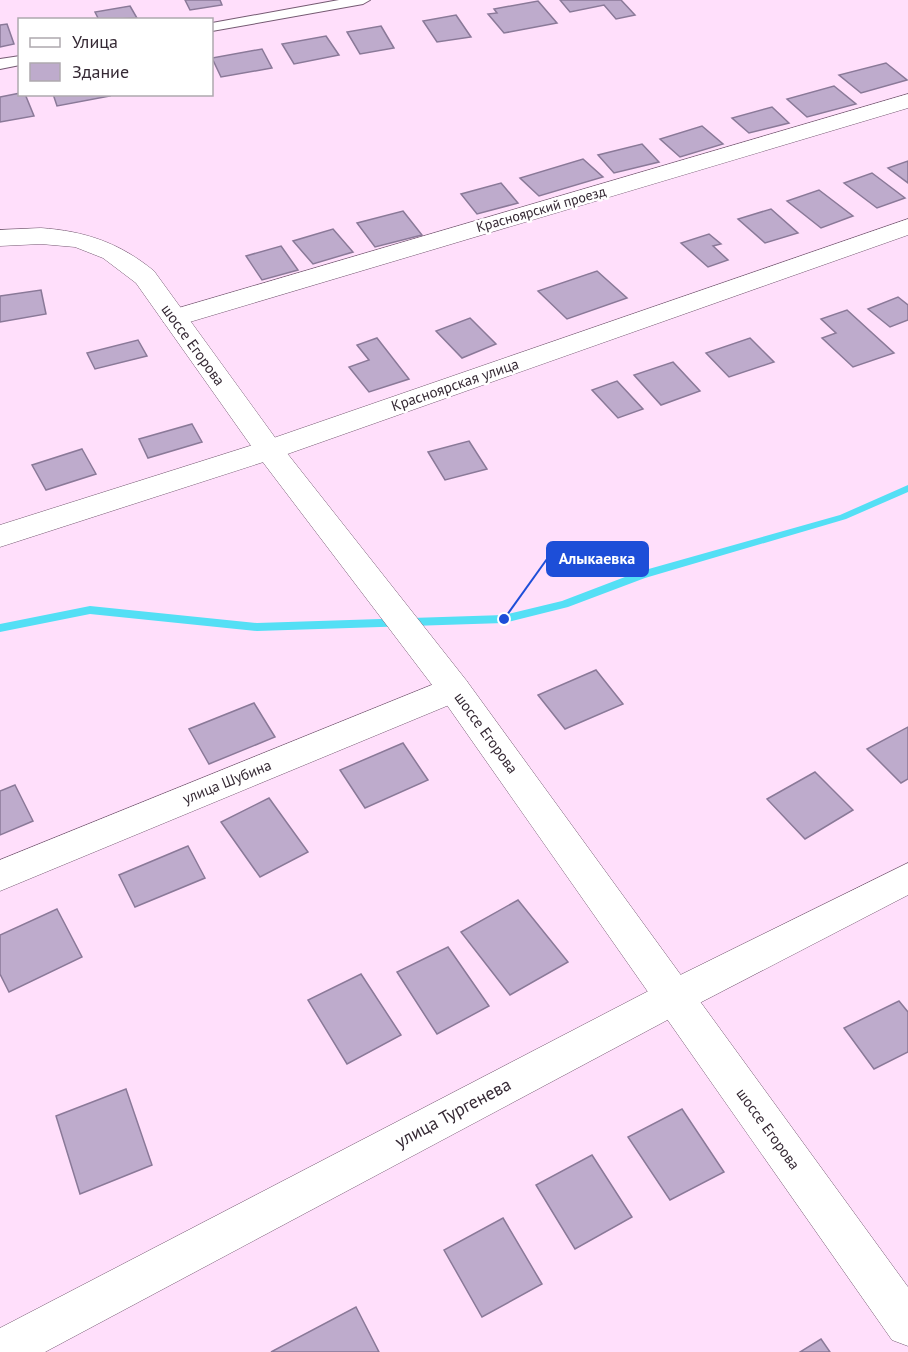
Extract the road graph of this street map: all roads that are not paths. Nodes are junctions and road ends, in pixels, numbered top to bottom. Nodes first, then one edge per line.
1 (363, 0) edge
2 (213, 27) edge
3 (18, 60) edge
4 (0, 64) edge
5 (908, 101) edge
6 (908, 227) edge
7 (0, 238) edge
8 (174, 318) junction
9 (269, 450) junction
10 (0, 536) edge
11 (454, 689) junction
12 (0, 876) edge
13 (908, 878) edge
14 (674, 997) junction
15 (908, 1324) edge
16 (0, 1352) edge

1 - 2 lane
3 - 4 lane
5 - 8 street, Красноярский проезд
6 - 9 street, Красноярская улица
7 - 8 street, шоссе Егорова
8 - 9 street, шоссе Егорова
9 - 10 street, Красноярская улица
9 - 11 street, шоссе Егорова
11 - 12 street, улица Шубина
11 - 14 street, шоссе Егорова
13 - 14 street, улица Тургенева
14 - 15 street, шоссе Егорова
14 - 16 street, улица Тургенева

